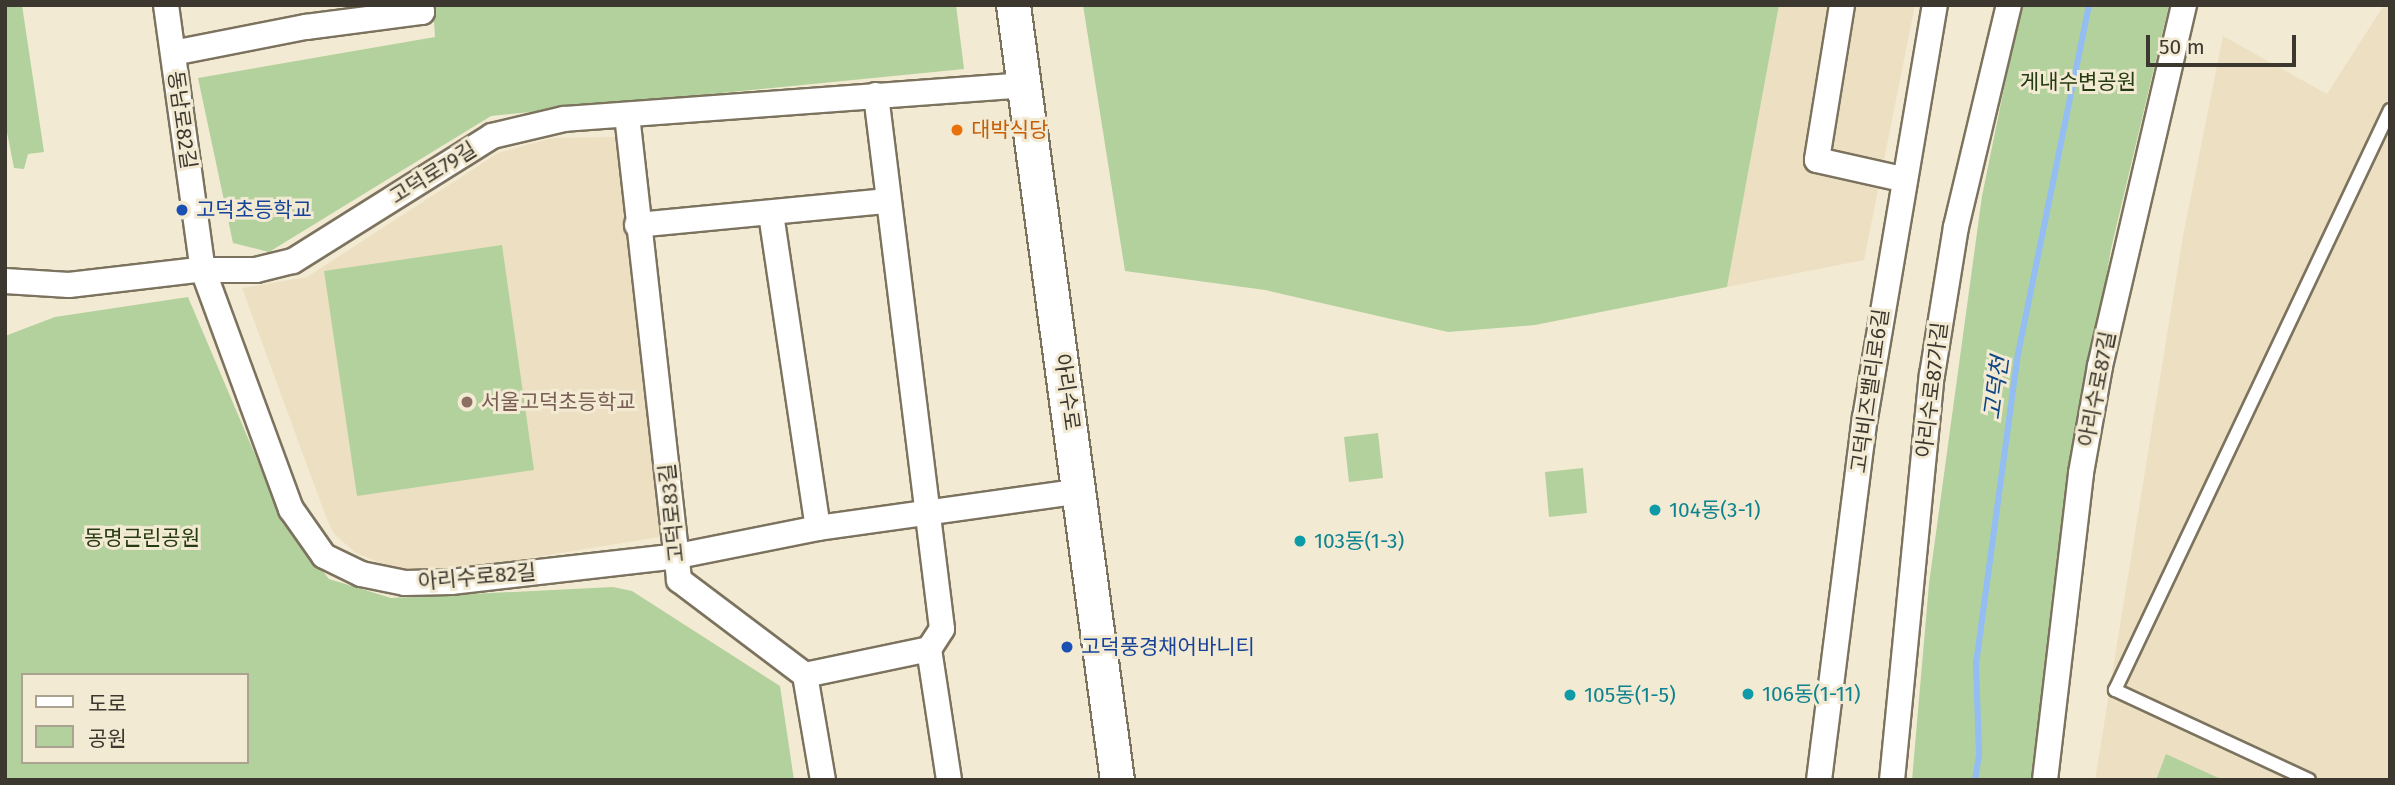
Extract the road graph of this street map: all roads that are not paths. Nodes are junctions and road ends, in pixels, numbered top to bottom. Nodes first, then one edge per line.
1 (166, 5) edge
2 (1013, 5) edge
3 (1842, 5) edge
4 (1934, 5) edge
5 (2008, 5) edge
6 (2184, 5) edge
7 (422, 9) edge
8 (305, 16) edge
9 (173, 53) junction
10 (1025, 85) junction
11 (876, 95) junction
12 (2390, 110) edge
13 (627, 115) junction
14 (1902, 179) junction
15 (886, 201) junction
16 (771, 214) junction
17 (637, 225) junction
18 (203, 270) junction
19 (5, 281) edge
20 (1081, 491) junction
21 (928, 514) junction
22 (818, 528) junction
23 (678, 556) junction
24 (929, 649) junction
25 (805, 675) junction
26 (823, 780) edge
27 (949, 780) edge
28 (1117, 780) edge
29 (1819, 780) edge
30 (1892, 780) edge
31 (2045, 780) edge
32 (2309, 780) edge

1 - 9 street, 동남로82길
2 - 10 main road, 아리수로
3 - 14 street
4 - 14 street, 고덕비즈밸리로6길
5 - 30 street, 아리수로87가길
6 - 31 street, 아리수로87길
7 - 8 street, 동남로82길
8 - 9 street, 동남로82길
9 - 18 street, 동남로82길
10 - 11 street, 고덕로79길
10 - 20 main road, 아리수로
11 - 13 street, 고덕로79길
11 - 15 street
12 - 32 lane
13 - 17 street, 고덕로83길
13 - 18 street, 고덕로79길
14 - 29 street, 고덕비즈밸리로6길
15 - 16 street
15 - 21 street
16 - 17 street
16 - 22 street
17 - 23 street, 고덕로83길
18 - 19 street, 고덕로79길
18 - 23 street, 아리수로82길
20 - 21 street, 아리수로82길
20 - 28 main road, 아리수로
21 - 22 street, 아리수로82길
21 - 24 street
22 - 23 street, 아리수로82길
23 - 25 street, 고덕로83길
24 - 25 street
24 - 27 street
25 - 26 street

